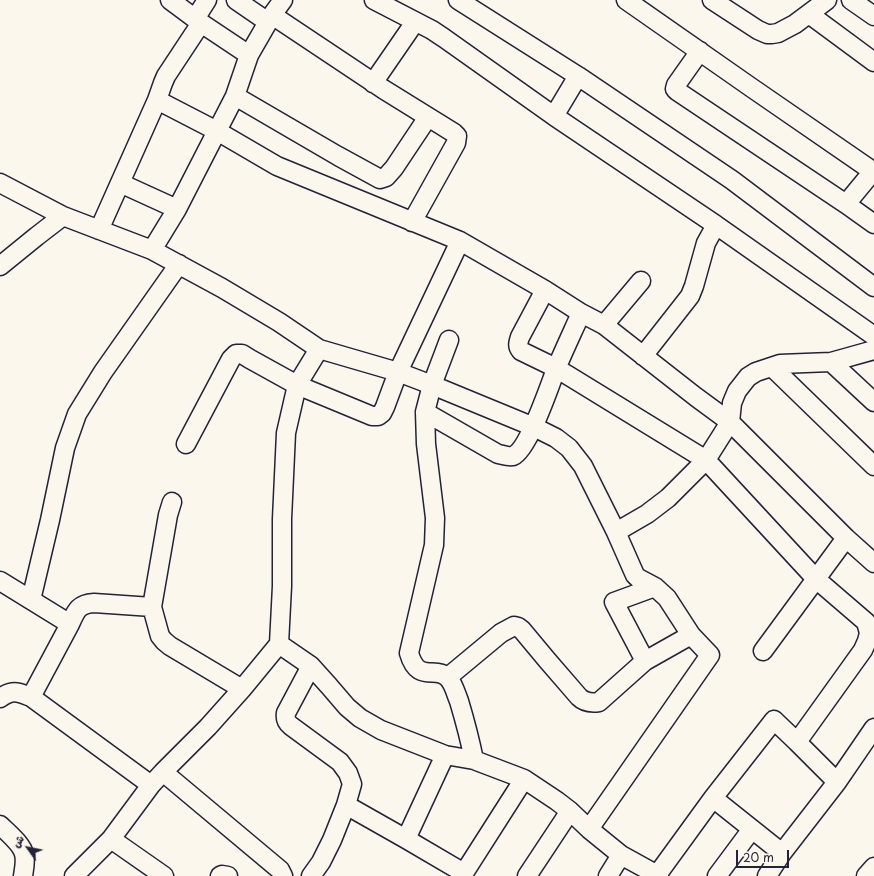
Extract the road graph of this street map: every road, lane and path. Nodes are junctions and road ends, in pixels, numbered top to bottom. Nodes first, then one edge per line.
1 (170, 0) edge
2 (207, 0) edge
3 (236, 0) edge
4 (283, 0) edge
5 (374, 0) edge
6 (458, 0) edge
7 (626, 0) edge
8 (712, 0) edge
9 (827, 0) edge
10 (851, 0) edge
11 (809, 14) junction
12 (874, 16) edge
13 (270, 19) junction
14 (198, 21) junction
15 (415, 22) junction
16 (700, 51) junction
17 (249, 55) junction
18 (874, 62) edge
19 (578, 76) junction
20 (374, 83) junction
21 (235, 96) junction
22 (157, 100) junction
23 (554, 116) junction
24 (428, 117) junction
25 (218, 131) junction
26 (874, 171) edge
27 (0, 183) edge
28 (120, 183) junction
29 (846, 204) junction
30 (177, 209) junction
31 (63, 216) junction
32 (412, 222) junction
33 (874, 224) edge
34 (716, 225) junction
35 (99, 230) junction
36 (460, 241) junction
37 (152, 250) junction
38 (179, 264) junction
39 (0, 266) edge
40 (641, 281) dead end
41 (874, 287) edge
42 (545, 290) junction
43 (581, 313) junction
44 (604, 325) junction
45 (874, 336) edge
46 (449, 340) dead end
47 (319, 349) junction
48 (874, 350) edge
49 (643, 356) junction
50 (831, 362) junction
51 (772, 367) junction
52 (556, 368) junction
53 (398, 372) junction
54 (297, 385) junction
55 (432, 385) junction
56 (874, 402) edge
57 (425, 412) junction
58 (730, 422) junction
59 (534, 427) junction
60 (186, 444) dead end
61 (706, 460) junction
62 (874, 466) edge
63 (172, 502) dead end
64 (616, 532) junction
65 (846, 538) junction
66 (874, 563) edge
67 (816, 579) junction
68 (0, 581) edge
69 (655, 587) junction
70 (31, 600) junction
71 (152, 607) junction
72 (70, 624) junction
73 (691, 635) junction
74 (279, 644) junction
75 (763, 651) dead end
76 (645, 661) junction
77 (311, 666) junction
78 (448, 677) junction
79 (242, 689) junction
80 (31, 697) junction
81 (0, 698) edge
82 (874, 728) edge
83 (797, 742) junction
84 (446, 755) junction
85 (474, 760) junction
86 (157, 779) junction
87 (524, 779) junction
88 (837, 782) junction
89 (713, 798) junction
90 (346, 805) junction
91 (570, 810) junction
92 (0, 825) edge
93 (589, 829) junction
94 (752, 829) junction
95 (406, 838) junction
96 (111, 839) junction
97 (782, 853) junction
98 (621, 855) junction
99 (874, 867) edge
100 (23, 876) edge
101 (74, 876) edge
102 (164, 876) edge
103 (220, 876) edge
104 (228, 876) edge
105 (283, 876) edge
106 (311, 876) edge
107 (527, 876) edge
108 (608, 876) edge
109 (658, 876) edge
110 (717, 876) edge
111 (767, 876) edge
112 (866, 876) edge

1 - 14 street
2 - 14 street
3 - 13 street
4 - 13 street
5 - 15 street
6 - 19 street
7 - 16 street
8 - 11 street
9 - 11 street
10 - 12 street
11 - 18 street
13 - 17 street
13 - 20 street
14 - 17 street
14 - 22 street
15 - 20 street
15 - 23 street
16 - 26 street
16 - 29 street
17 - 21 street
19 - 23 street
19 - 41 street
20 - 24 street
21 - 24 street
21 - 25 street
22 - 25 street
22 - 28 street
23 - 34 street
24 - 32 street
25 - 30 street
25 - 32 street
26 - 29 street
27 - 31 street
28 - 30 street
28 - 35 street
29 - 33 street
30 - 37 street
31 - 35 street
31 - 39 street
32 - 36 street
34 - 45 street
34 - 49 street
35 - 37 street
36 - 42 street
36 - 53 street
37 - 38 street
38 - 47 street
38 - 70 street
40 - 44 street
42 - 43 street
42 - 52 street
43 - 44 street
43 - 52 street
44 - 49 street
46 - 55 street
47 - 53 street
47 - 54 street
48 - 50 street
49 - 58 street
50 - 51 street
50 - 56 street
51 - 58 street
51 - 62 street
52 - 59 street
52 - 61 street
53 - 54 street
53 - 55 street
54 - 60 street
54 - 74 street
55 - 57 street
55 - 59 street
57 - 59 street
57 - 78 street
58 - 61 street
58 - 65 street
59 - 64 street
61 - 64 street
61 - 67 street
63 - 71 street
64 - 69 street
65 - 66 street
65 - 67 street
67 - 75 street
67 - 83 street
68 - 70 street
69 - 73 street
69 - 76 street
70 - 72 street
71 - 72 street
71 - 79 street
72 - 80 street
73 - 76 street
73 - 93 street
74 - 77 street
74 - 79 street
76 - 78 street
77 - 84 street
77 - 90 street
78 - 85 street
79 - 86 street
80 - 81 street
80 - 86 street
82 - 88 street
83 - 88 street
83 - 89 street
84 - 85 street
84 - 95 street
85 - 87 street
86 - 96 street
86 - 105 street
87 - 91 street
87 - 95 street
88 - 97 street
89 - 94 street
89 - 109 street
90 - 95 street
90 - 106 street
91 - 93 street
91 - 107 street
92 - 100 street
93 - 98 street
94 - 97 street
94 - 110 street
96 - 101 street
96 - 102 street
97 - 111 street
98 - 108 street
98 - 109 street
99 - 112 street
103 - 104 street

